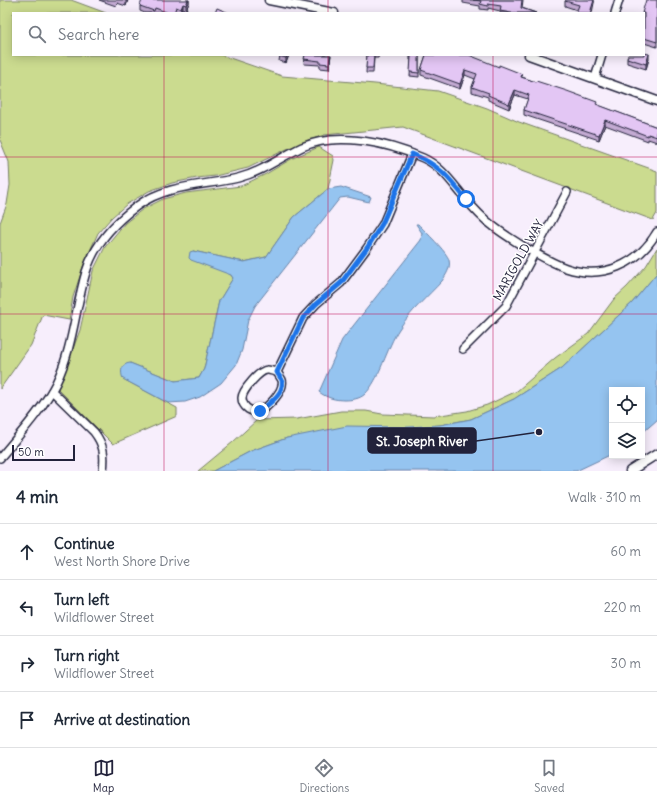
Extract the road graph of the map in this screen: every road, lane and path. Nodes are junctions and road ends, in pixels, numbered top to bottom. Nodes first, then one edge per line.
1 (269, 0) edge
2 (619, 0) edge
3 (329, 12) edge
4 (615, 12) edge
5 (532, 56) edge
6 (602, 56) edge
7 (595, 78) junction
8 (657, 101) edge
9 (412, 154) junction
10 (567, 192) dead end
11 (657, 232) edge
12 (535, 253) junction
13 (462, 349) dead end
14 (277, 372) junction
15 (52, 391) junction
16 (657, 454) edge
17 (0, 458) edge
18 (103, 471) edge
19 (630, 471) edge

1 - 3 street
2 - 4 street
5 - 7 street
6 - 7 street
7 - 8 street
9 - 12 street
9 - 14 street
9 - 15 street
10 - 12 street, MARIGOLD WAY
11 - 12 street
12 - 13 street, MARIGOLD WAY
14 - 14 street
15 - 17 street
15 - 18 street
16 - 19 street

